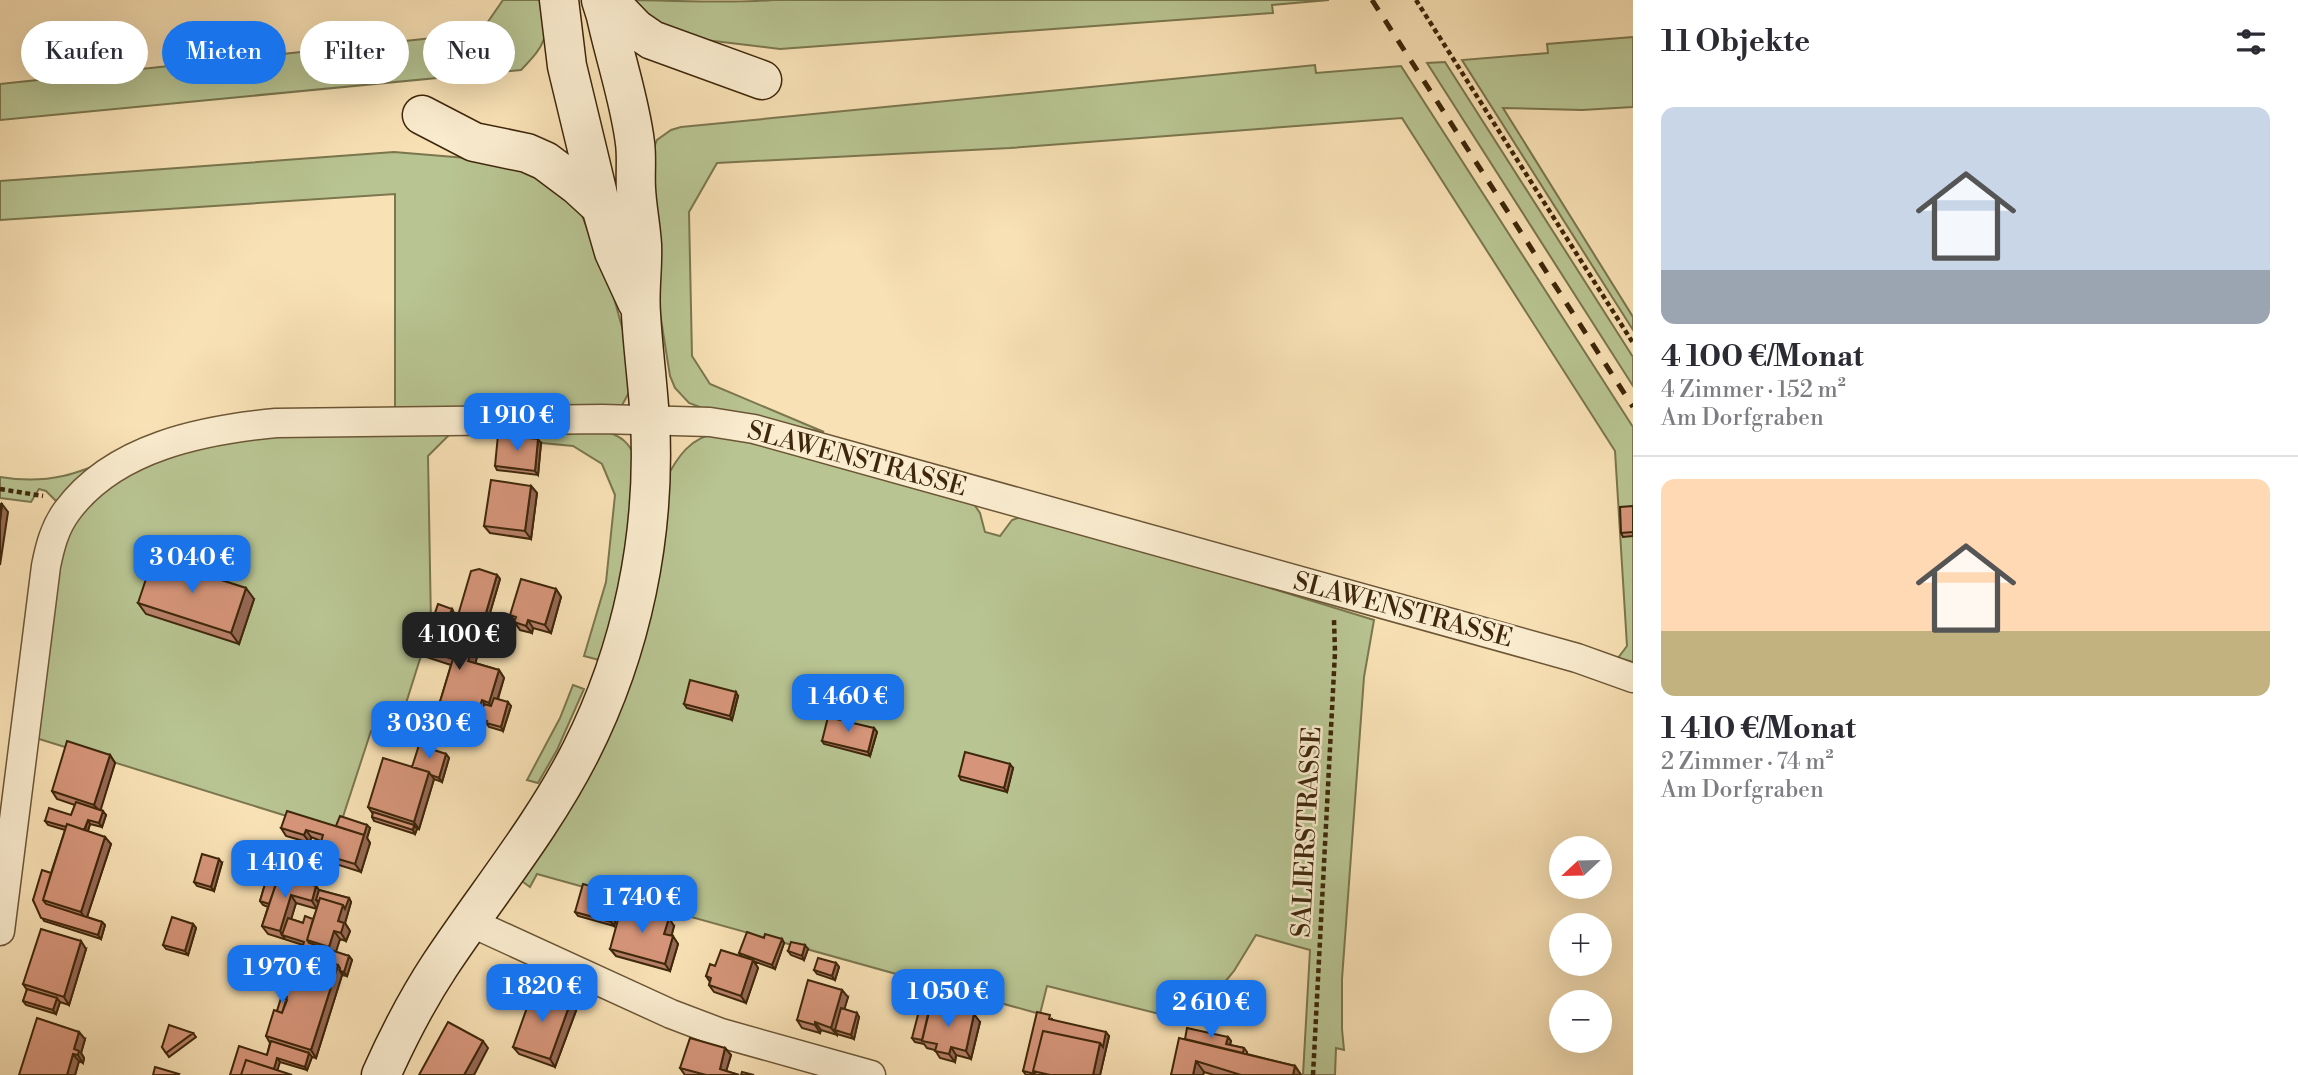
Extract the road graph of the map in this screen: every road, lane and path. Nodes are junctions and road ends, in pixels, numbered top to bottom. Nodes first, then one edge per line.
1 (559, 0) edge
2 (601, 0) edge
3 (608, 0) edge
4 (1416, 0) edge
5 (762, 80) dead end
6 (422, 115) dead end
7 (601, 207) junction
8 (640, 310) junction
9 (1633, 342) edge
10 (650, 421) junction
11 (0, 489) edge
12 (75, 501) junction
13 (1334, 591) junction
14 (1633, 678) edge
15 (470, 922) junction
16 (0, 931) edge
17 (382, 1075) edge
18 (871, 1075) edge
19 (1313, 1075) edge

1 - 7 street
2 - 8 street
3 - 5 street
4 - 9 path
6 - 7 street
7 - 8 street
8 - 10 street
10 - 12 street, SLAWENSTRASSE
10 - 13 street, SLAWENSTRASSE
10 - 15 street
11 - 12 path
12 - 16 street, SLAWENSTRASSE
13 - 14 street, SLAWENSTRASSE
13 - 19 path, SALIERSTRASSE
15 - 17 street
15 - 18 street

